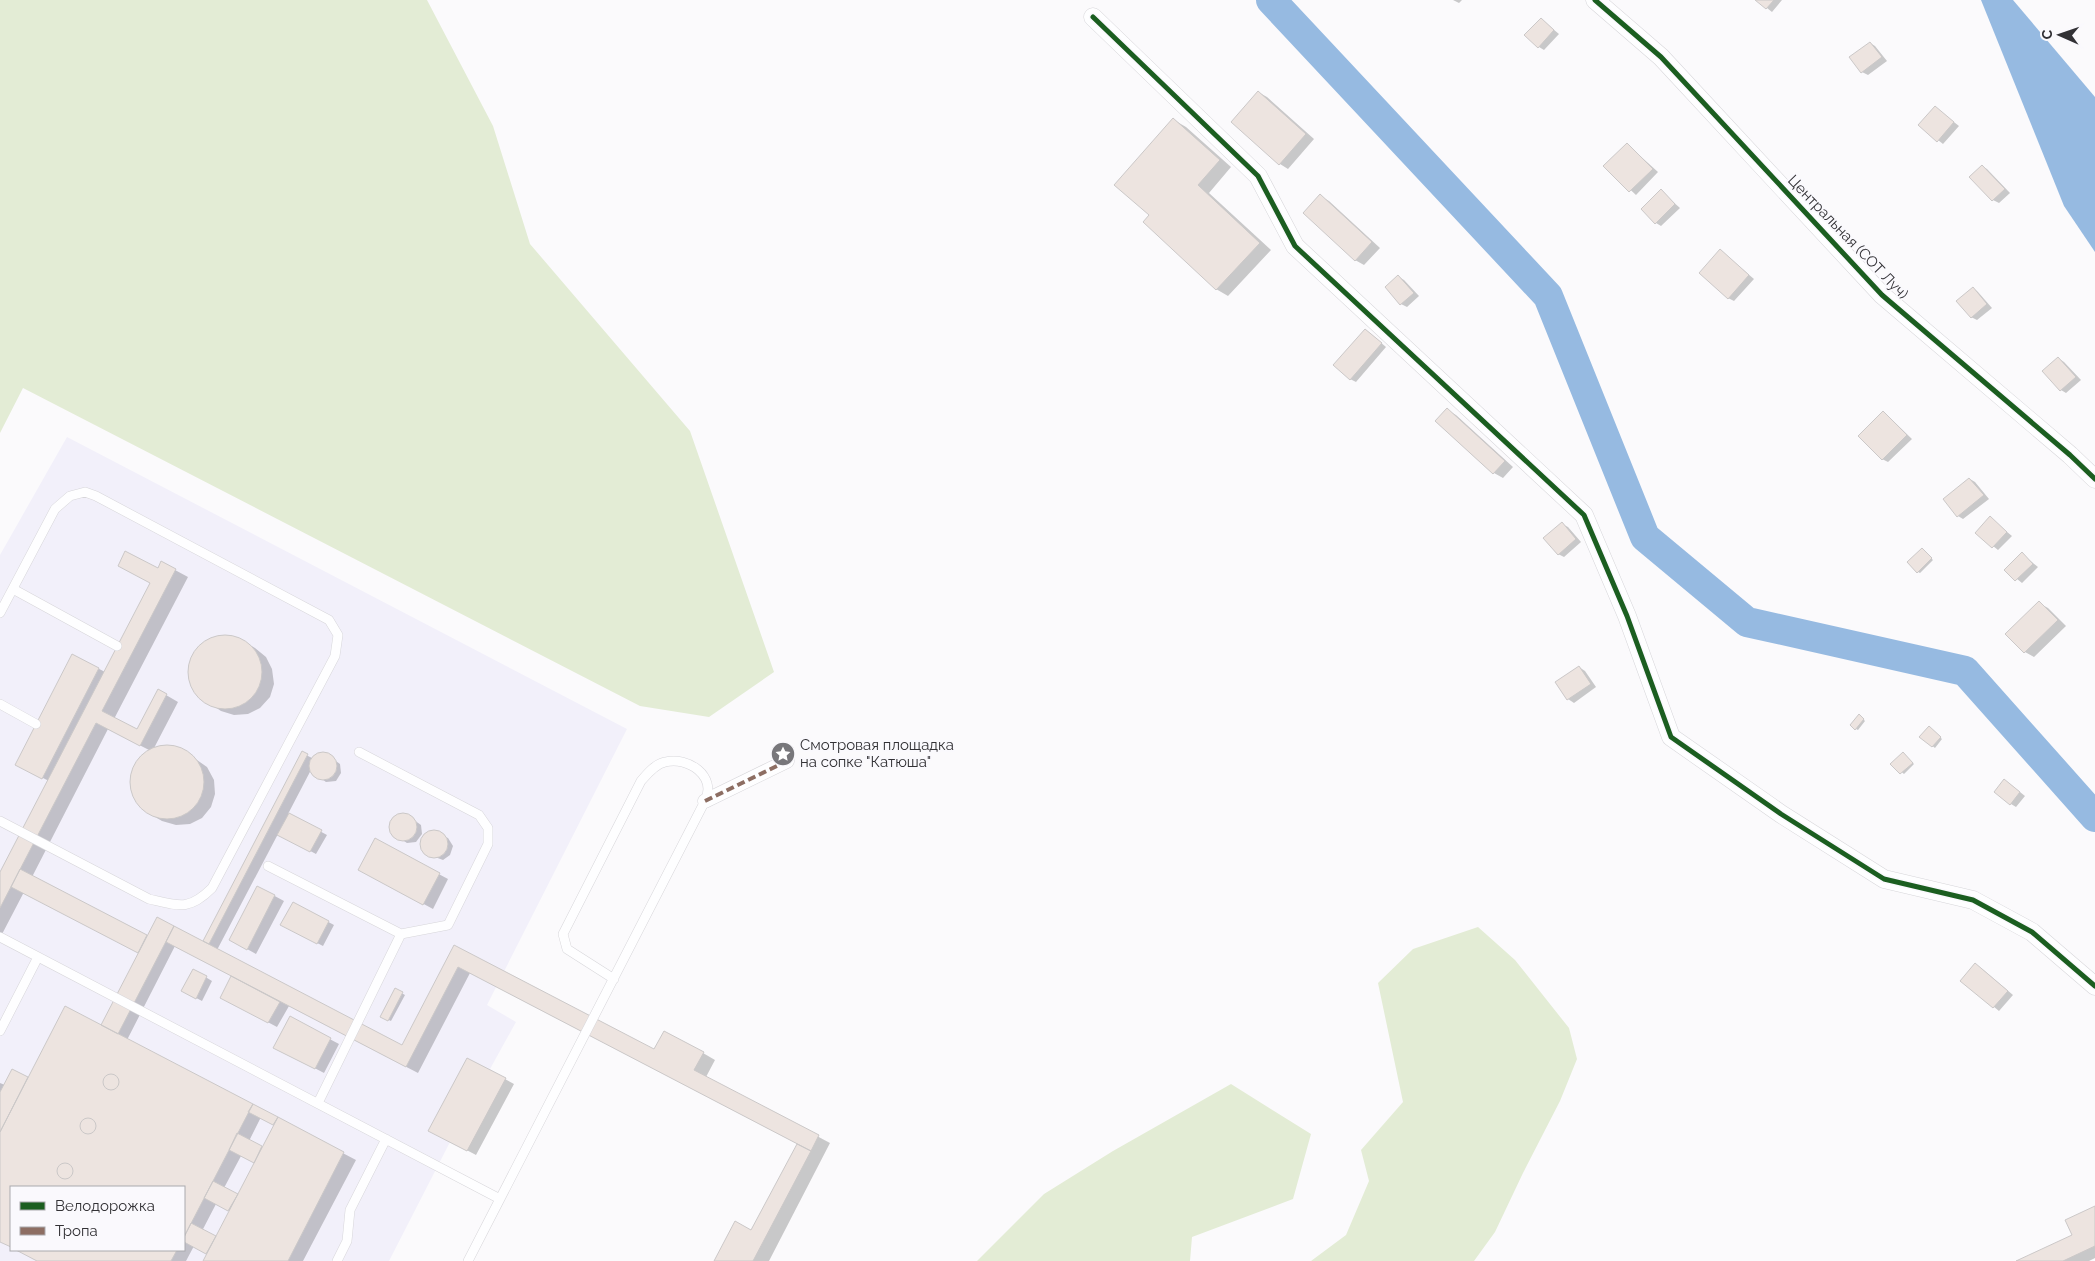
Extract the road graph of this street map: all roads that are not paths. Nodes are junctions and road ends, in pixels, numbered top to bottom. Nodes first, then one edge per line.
1 (1594, 0) edge
2 (1093, 17) dead end
3 (2095, 479) edge
4 (13, 589) junction
5 (0, 613) edge
6 (117, 646) dead end
7 (0, 704) edge
8 (36, 724) dead end
9 (359, 752) dead end
10 (783, 754) dead end
11 (705, 801) junction
12 (0, 821) edge
13 (268, 866) dead end
14 (401, 934) junction
15 (0, 936) edge
16 (38, 957) junction
17 (614, 979) junction
18 (2095, 986) edge
19 (0, 1031) edge
20 (318, 1103) junction
21 (386, 1139) junction
22 (500, 1199) junction
23 (337, 1261) edge
24 (468, 1261) edge

1 - 3 street, Центральная (СОТ Луч)
2 - 18 street
4 - 5 lane
4 - 6 lane
4 - 12 lane
7 - 8 lane
9 - 14 lane
10 - 11 street
11 - 17 lane
11 - 17 lane
13 - 14 lane
14 - 20 lane
15 - 16 lane
16 - 19 lane
16 - 20 lane
17 - 22 lane
20 - 21 lane
21 - 22 lane
21 - 23 lane
22 - 24 lane

